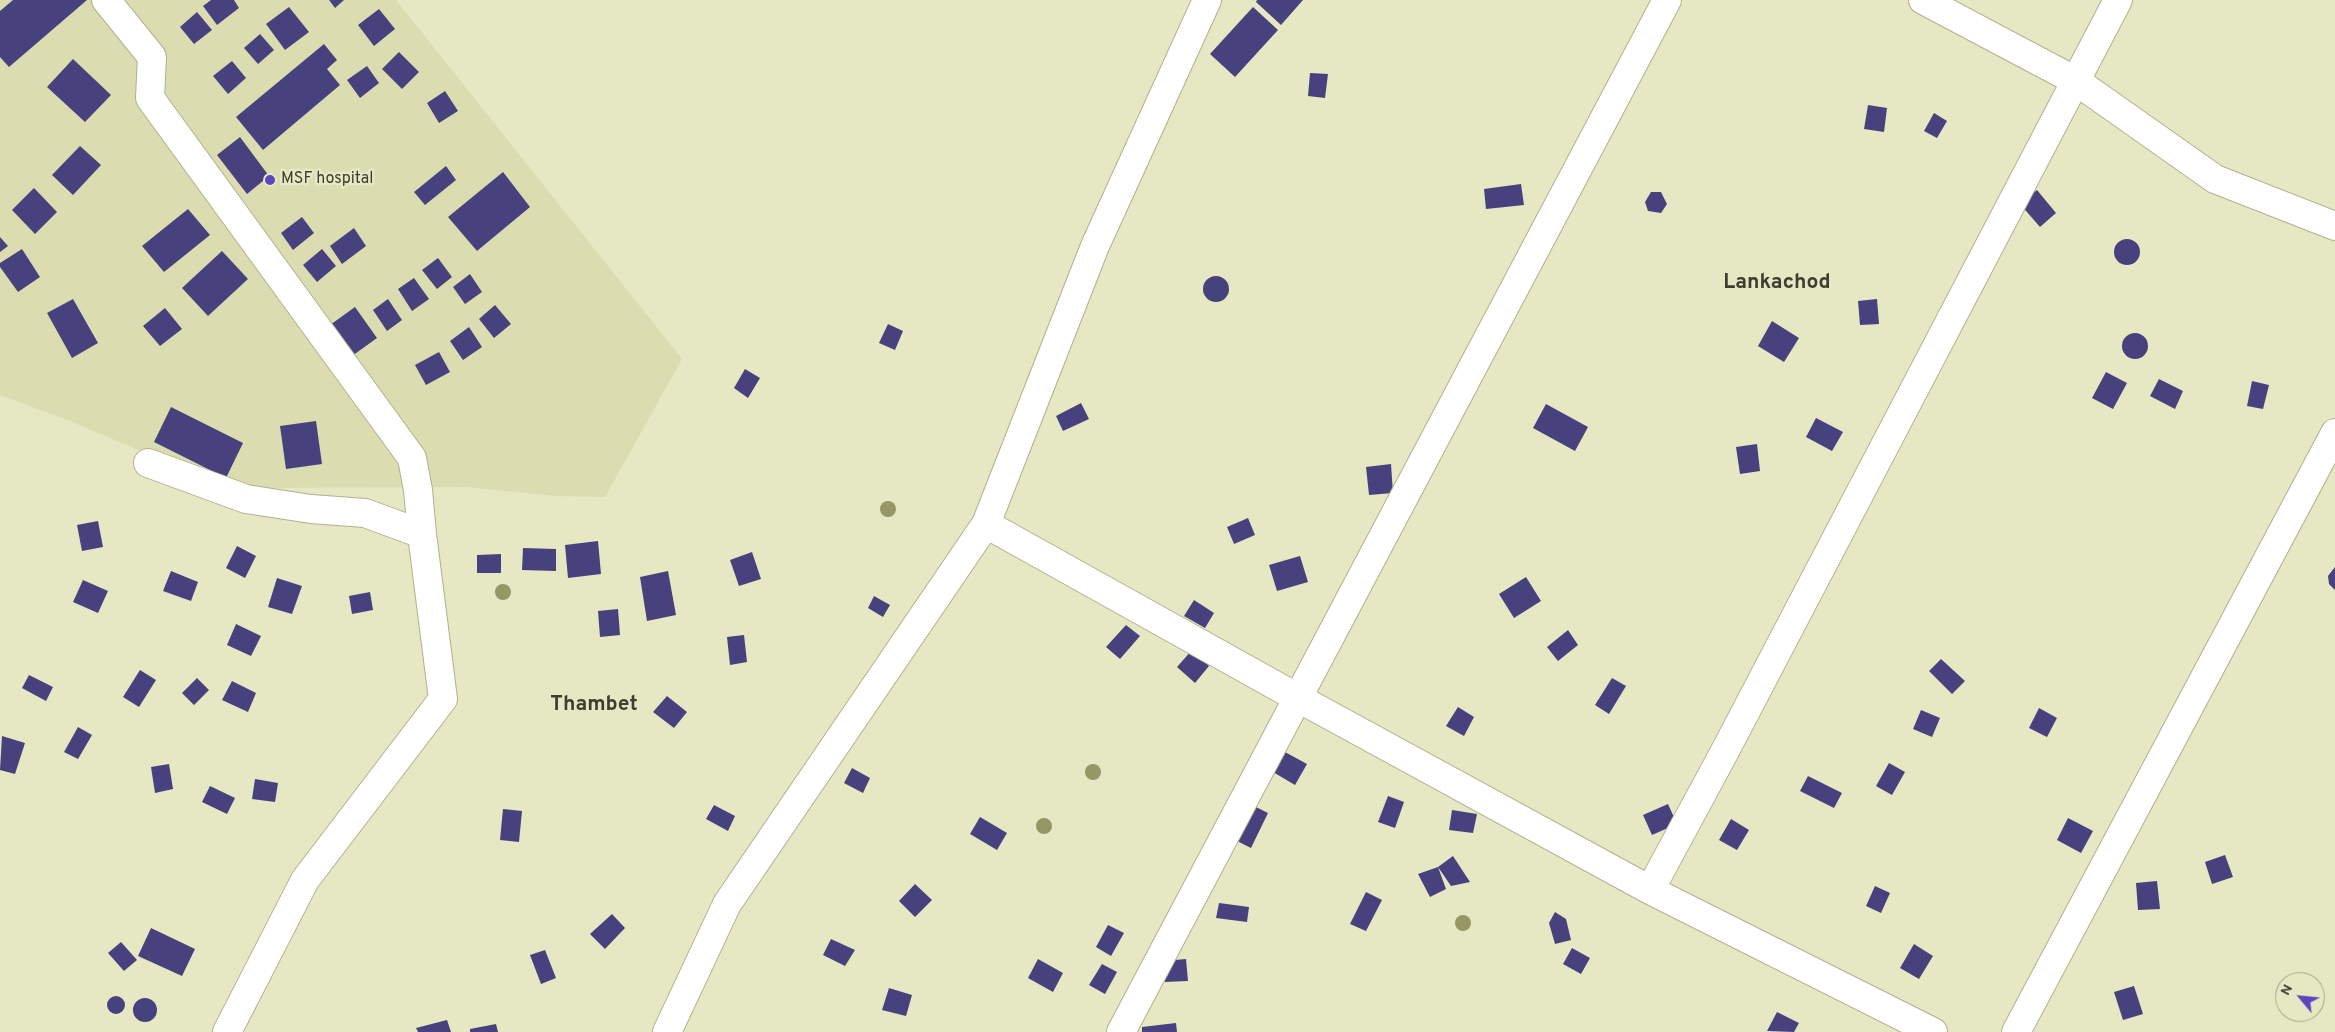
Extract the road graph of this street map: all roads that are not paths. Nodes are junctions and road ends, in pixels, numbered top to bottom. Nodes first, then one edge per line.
1 (106, 0) edge
2 (1207, 0) edge
3 (1667, 0) edge
4 (1923, 0) edge
5 (2118, 0) edge
6 (2076, 81) junction
7 (2335, 226) edge
8 (2335, 433) edge
9 (148, 463) dead end
10 (986, 524) junction
11 (422, 534) junction
12 (1298, 698) junction
13 (1650, 890) junction
14 (227, 1032) edge
15 (667, 1032) edge
16 (1121, 1032) edge
17 (1933, 1032) edge
18 (2016, 1032) edge

1 - 11 street
2 - 10 street
3 - 12 street
4 - 6 street
5 - 6 street
6 - 7 street
6 - 13 street
8 - 18 street
9 - 11 street
10 - 12 street
10 - 15 street
11 - 14 street
12 - 13 street
12 - 16 street
13 - 17 street

